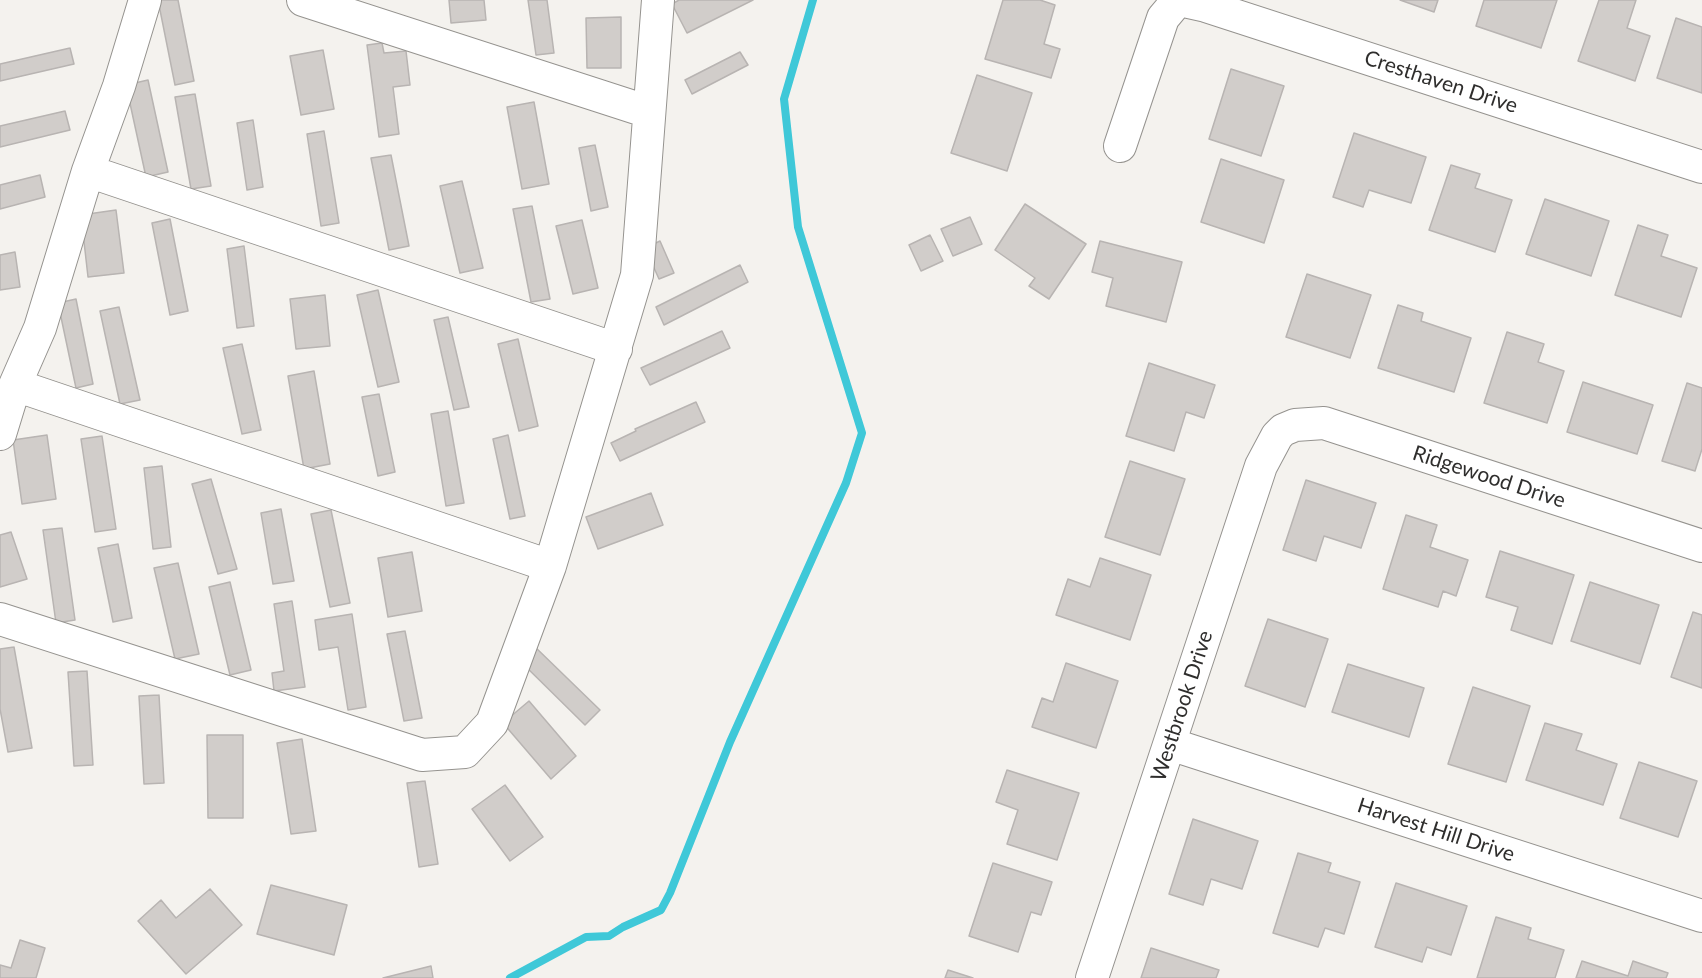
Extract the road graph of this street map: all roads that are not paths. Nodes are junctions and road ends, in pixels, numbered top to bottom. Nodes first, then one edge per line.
1 (145, 0) edge
2 (303, 0) edge
3 (658, 0) edge
4 (1178, 0) edge
5 (649, 112) junction
6 (1120, 146) dead end
7 (1702, 167) edge
8 (88, 171) junction
9 (616, 349) junction
10 (15, 385) junction
11 (0, 434) edge
12 (1277, 436) joint
13 (1702, 546) edge
14 (550, 566) junction
15 (0, 619) edge
16 (1170, 744) junction
17 (1702, 916) edge
18 (1092, 978) edge

1 - 8 street
2 - 5 street
3 - 5 street
4 - 6 street
4 - 7 street, Cresthaven Drive
5 - 9 street
8 - 9 street
8 - 10 street
9 - 14 street
10 - 11 street
10 - 14 street
12 - 13 street, Ridgewood Drive
12 - 16 street, Westbrook Drive
14 - 15 street
16 - 17 street, Harvest Hill Drive
16 - 18 street, Westbrook Drive

